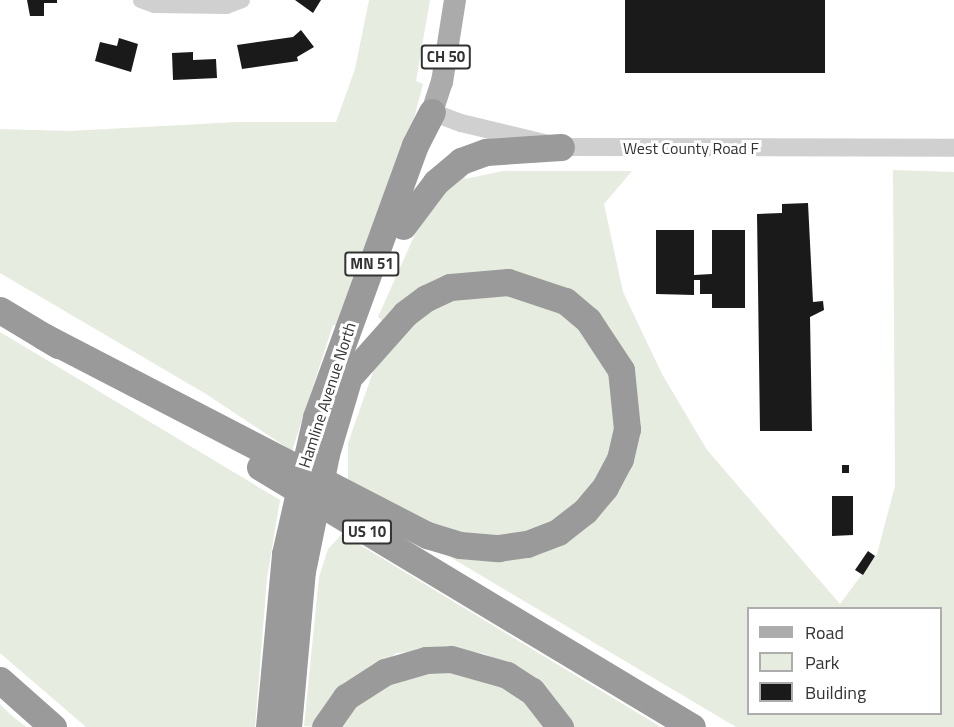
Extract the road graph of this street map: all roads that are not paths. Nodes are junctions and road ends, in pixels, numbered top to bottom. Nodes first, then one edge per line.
1 (140, 0) edge
2 (242, 0) edge
3 (454, 0) edge
4 (432, 112) junction
5 (561, 147) junction
6 (954, 148) edge
7 (403, 226) junction
8 (0, 310) edge
9 (43, 336) junction
10 (349, 377) junction
11 (293, 563) junction
12 (0, 680) edge
13 (52, 727) edge
14 (269, 727) edge
15 (288, 727) edge
16 (325, 727) edge
17 (560, 727) edge
18 (692, 727) edge

1 - 2 street
3 - 4 main road, Hamline Avenue North / CH 50
4 - 5 street, West County Road F
4 - 7 highway, Hamline Avenue North / MN 51
4 - 11 highway, Hamline Avenue North / MN 51
5 - 6 street, West County Road F
5 - 7 highway
7 - 10 highway, Hamline Avenue North / MN 51
8 - 9 highway, US 10
9 - 10 highway
9 - 18 highway, US 10
10 - 11 highway, Hamline Avenue North / MN 51
11 - 14 highway, Hamline Avenue North / MN 51
11 - 15 highway, Hamline Avenue North / MN 51
12 - 13 highway
16 - 17 highway

